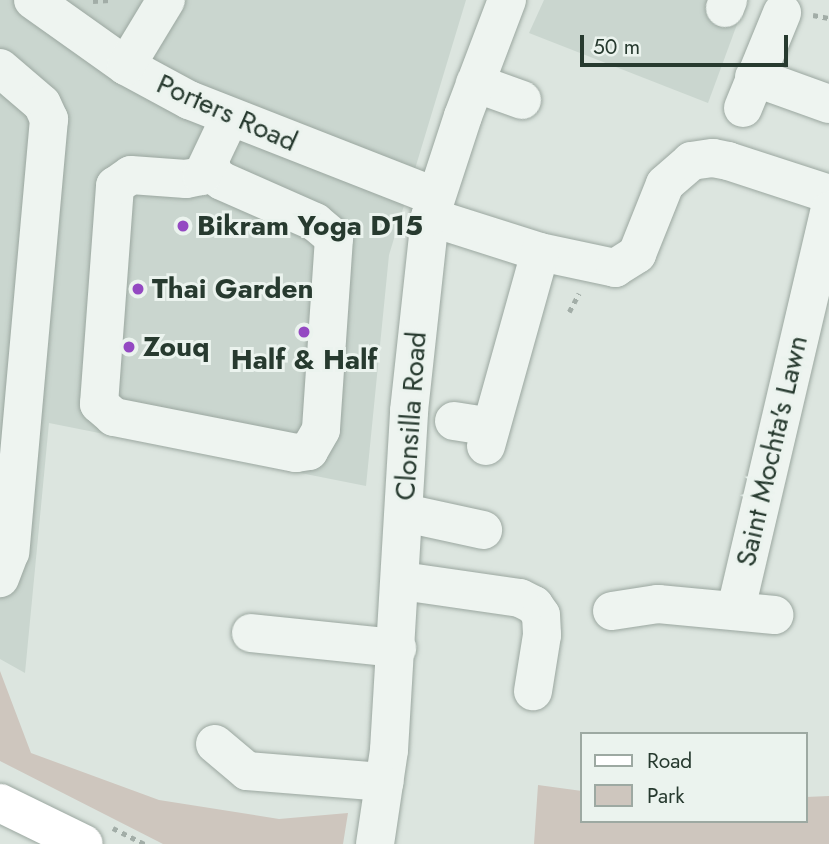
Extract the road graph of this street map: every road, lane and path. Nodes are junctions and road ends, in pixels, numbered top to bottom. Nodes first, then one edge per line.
1 (33, 0) edge
2 (87, 0) edge
3 (110, 0) edge
4 (166, 0) edge
5 (508, 0) edge
6 (782, 13) dead end
7 (126, 66) junction
8 (0, 68) edge
9 (475, 83) junction
10 (522, 100) dead end
11 (829, 104) edge
12 (230, 117) junction
13 (211, 164) junction
14 (829, 194) edge
15 (433, 207) junction
16 (829, 211) edge
17 (540, 252) junction
18 (581, 285) dead end
19 (569, 312) dead end
20 (454, 421) dead end
21 (405, 513) junction
22 (484, 530) dead end
23 (0, 578) edge
24 (402, 581) junction
25 (736, 609) junction
26 (612, 611) dead end
27 (774, 615) dead end
28 (251, 633) dead end
29 (397, 649) junction
30 (533, 691) dead end
31 (215, 744) dead end
32 (385, 782) junction
33 (0, 803) edge
34 (83, 844) edge
35 (375, 844) edge

1 - 7 street, Porters Road
2 - 3 path
4 - 7 street
5 - 9 street, Clonsilla Road
6 - 11 street
7 - 12 street, Porters Road
8 - 23 street
9 - 10 street
9 - 15 street, Clonsilla Road
12 - 13 street
12 - 15 street, Porters Road
13 - 13 street
14 - 17 street, Porters Road
15 - 17 street, Porters Road
15 - 21 street, Clonsilla Road
16 - 25 street, Saint Mochta's Lawn
17 - 20 street
18 - 19 path
21 - 22 street
21 - 24 street, Clonsilla Road
24 - 29 street, Clonsilla Road
24 - 30 street
25 - 26 street
25 - 27 street
28 - 29 street
29 - 32 street, Clonsilla Road
31 - 32 street
32 - 35 street, Clonsilla Road
33 - 34 main road

